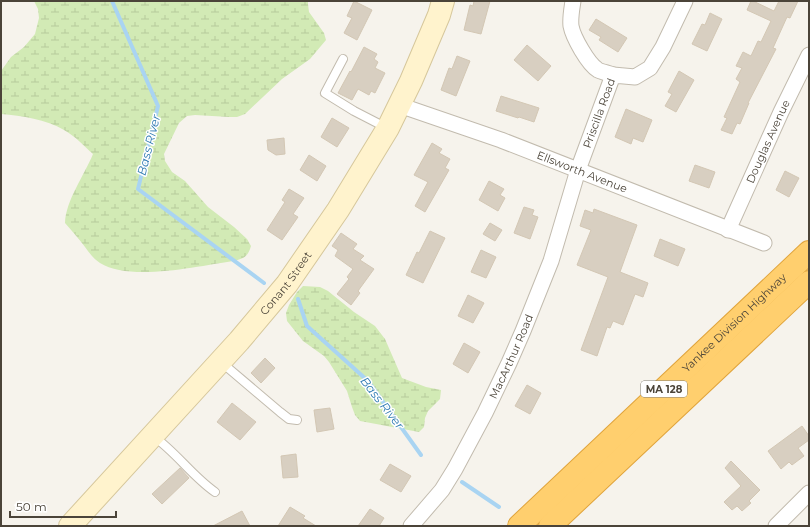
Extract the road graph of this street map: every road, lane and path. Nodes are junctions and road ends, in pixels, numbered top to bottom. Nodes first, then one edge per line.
1 (443, 1) edge
2 (574, 1) edge
3 (685, 1) edge
4 (809, 54) edge
5 (343, 59) dead end
6 (613, 75) junction
7 (399, 105) junction
8 (388, 128) junction
9 (578, 170) junction
10 (728, 230) junction
11 (764, 243) dead end
12 (809, 252) edge
13 (809, 282) edge
14 (220, 362) junction
15 (297, 420) dead end
16 (152, 436) junction
17 (215, 492) dead end
18 (809, 493) edge
19 (70, 526) edge
20 (411, 526) edge
21 (519, 526) edge
22 (550, 526) edge
23 (776, 526) edge

1 - 7 main road, Conant Street
2 - 6 street
3 - 6 street, Priscilla Road
4 - 10 street, Douglas Avenue
5 - 8 lane
6 - 9 street, Priscilla Road
7 - 8 main road, Conant Street
7 - 9 street, Ellsworth Avenue
8 - 14 main road, Conant Street
9 - 10 street, Ellsworth Avenue
9 - 20 street, MacArthur Road
10 - 11 street, Ellsworth Avenue
12 - 21 highway, Yankee Division Highway / MA 128
13 - 22 highway, Yankee Division Highway / MA 128
14 - 15 lane
14 - 16 main road, Conant Street
16 - 17 lane
16 - 19 main road, Conant Street
18 - 23 street

